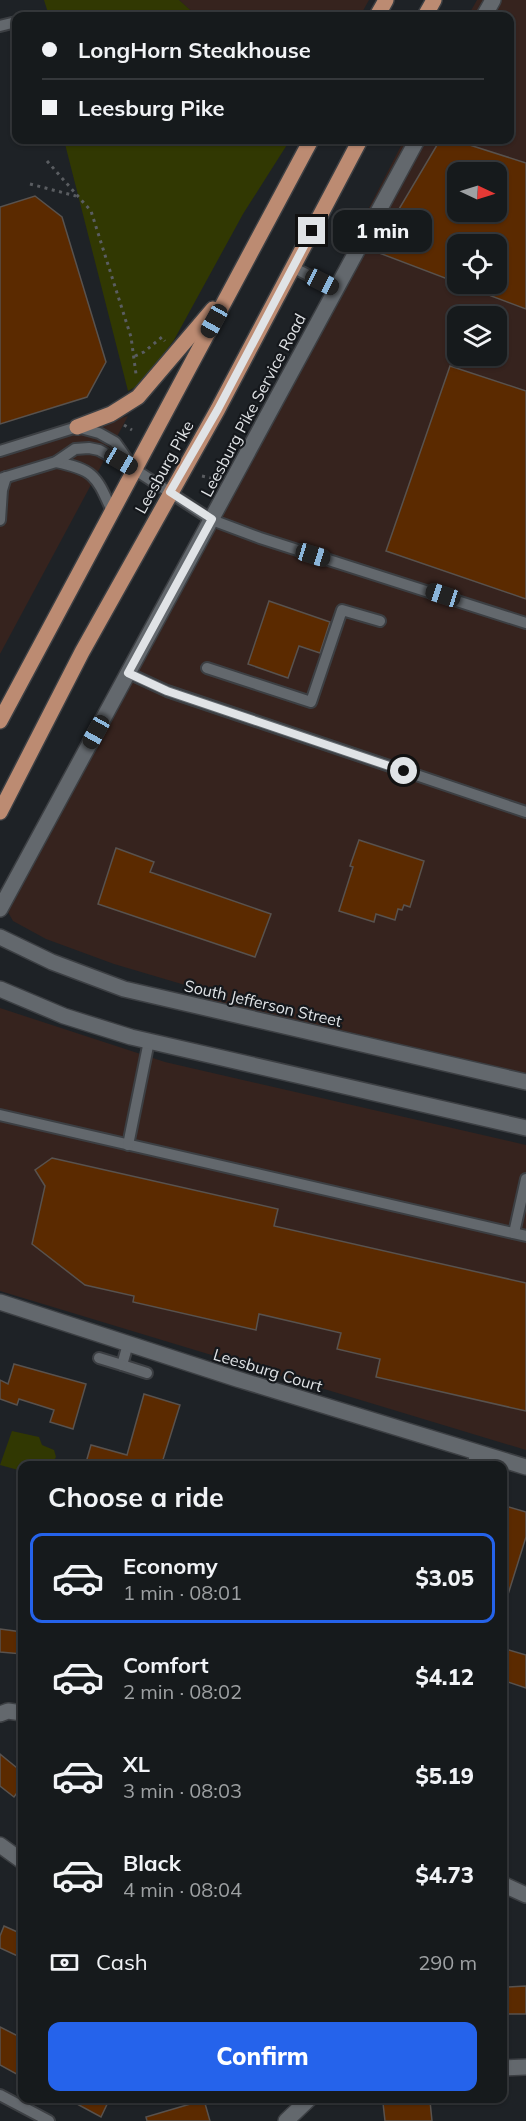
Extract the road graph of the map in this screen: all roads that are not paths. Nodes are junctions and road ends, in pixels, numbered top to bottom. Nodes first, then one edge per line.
1 (309, 144) edge
2 (358, 144) edge
3 (415, 144) edge
4 (292, 267) junction
5 (235, 283) junction
6 (336, 290) junction
7 (77, 427) junction
8 (0, 451) edge
9 (56, 462) junction
10 (134, 469) junction
11 (3, 478) edge
12 (170, 492) junction
13 (112, 511) junction
14 (212, 519) junction
15 (0, 520) edge
16 (380, 621) dead end
17 (526, 623) edge
18 (207, 668) dead end
19 (128, 673) junction
20 (0, 721) edge
21 (0, 812) edge
22 (526, 812) edge
23 (0, 909) edge
24 (0, 937) edge
25 (0, 989) edge
26 (149, 1041) junction
27 (526, 1082) edge
28 (0, 1115) edge
29 (526, 1128) edge
30 (128, 1145) junction
31 (526, 1179) edge
32 (514, 1233) junction
33 (526, 1236) edge
34 (0, 1302) edge
35 (128, 1344) junction
36 (99, 1358) dead end
37 (122, 1365) junction
38 (147, 1373) dead end
39 (474, 1459) edge
40 (507, 1464) edge
41 (526, 1467) edge
42 (18, 1712) edge
43 (0, 1714) edge
44 (0, 1845) edge
45 (18, 1858) edge
46 (507, 1886) edge
47 (526, 1896) edge
48 (526, 2067) edge
49 (507, 2068) edge
50 (0, 2095) edge
51 (305, 2103) edge
52 (49, 2121) edge
53 (286, 2121) edge

1 - 5 main road, Leesburg Pike
2 - 4 main road, Leesburg Pike
3 - 6 street, Leesburg Pike Service Road
4 - 6 lane
4 - 12 main road, Leesburg Pike
5 - 7 main road
5 - 10 main road, Leesburg Pike
6 - 14 street, Leesburg Pike Service Road
7 - 8 lane
7 - 10 lane
9 - 10 lane
9 - 11 lane
9 - 13 lane
10 - 12 lane
10 - 13 main road, Leesburg Pike
11 - 15 lane
12 - 14 lane
12 - 21 main road, Leesburg Pike
13 - 20 main road, Leesburg Pike
14 - 17 lane
14 - 19 street, Leesburg Pike Service Road
16 - 18 lane
19 - 22 lane
19 - 23 street, Leesburg Pike Service Road
24 - 27 street, South Jefferson Street
25 - 26 street
26 - 29 street
26 - 30 lane
28 - 30 lane
30 - 32 lane
31 - 32 lane
32 - 33 lane
34 - 35 street, Leesburg Court
35 - 37 lane
35 - 39 street, Leesburg Court
36 - 37 lane
37 - 38 lane
40 - 41 street, Leesburg Court
42 - 43 street
44 - 45 street
46 - 47 street
48 - 49 street
50 - 52 lane
51 - 53 street

